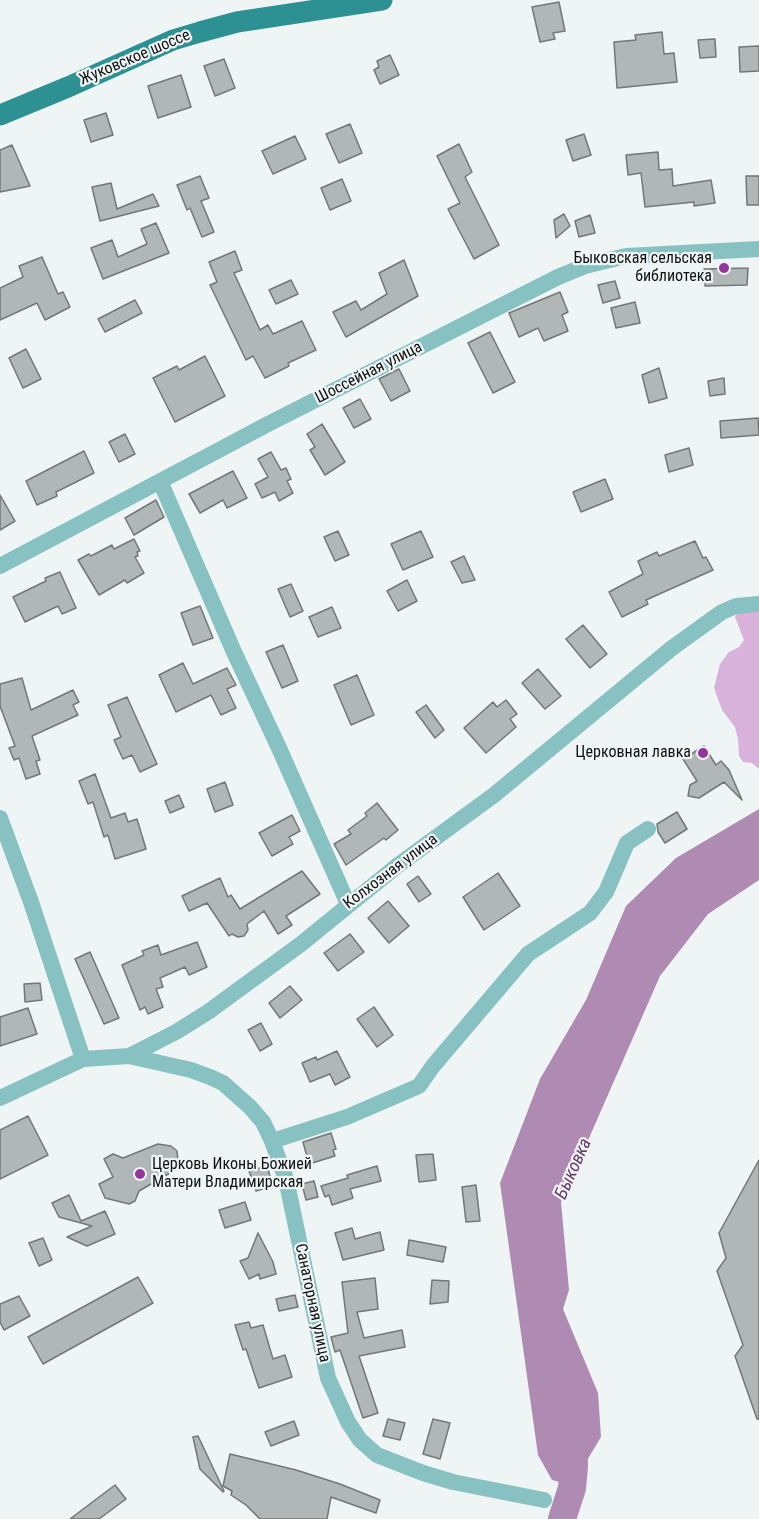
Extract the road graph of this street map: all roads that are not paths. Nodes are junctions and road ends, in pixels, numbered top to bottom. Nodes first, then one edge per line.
1 (382, 0) edge
2 (0, 115) edge
3 (759, 249) edge
4 (160, 481) junction
5 (0, 567) edge
6 (759, 604) edge
7 (0, 818) edge
8 (648, 829) dead end
9 (348, 904) junction
10 (129, 1056) junction
11 (83, 1059) junction
12 (0, 1098) edge
13 (272, 1141) junction
14 (544, 1500) dead end

1 - 2 main road, Жуковское шоссе
3 - 4 street, Шоссейная улица
4 - 5 street, Шоссейная улица
4 - 9 street
6 - 9 street, Колхозная улица
7 - 11 street
8 - 13 street
9 - 10 street, Колхозная улица
10 - 11 street, Колхозная улица
10 - 13 street, Санаторная улица
11 - 12 street, Колхозная улица
13 - 14 street, Санаторная улица

